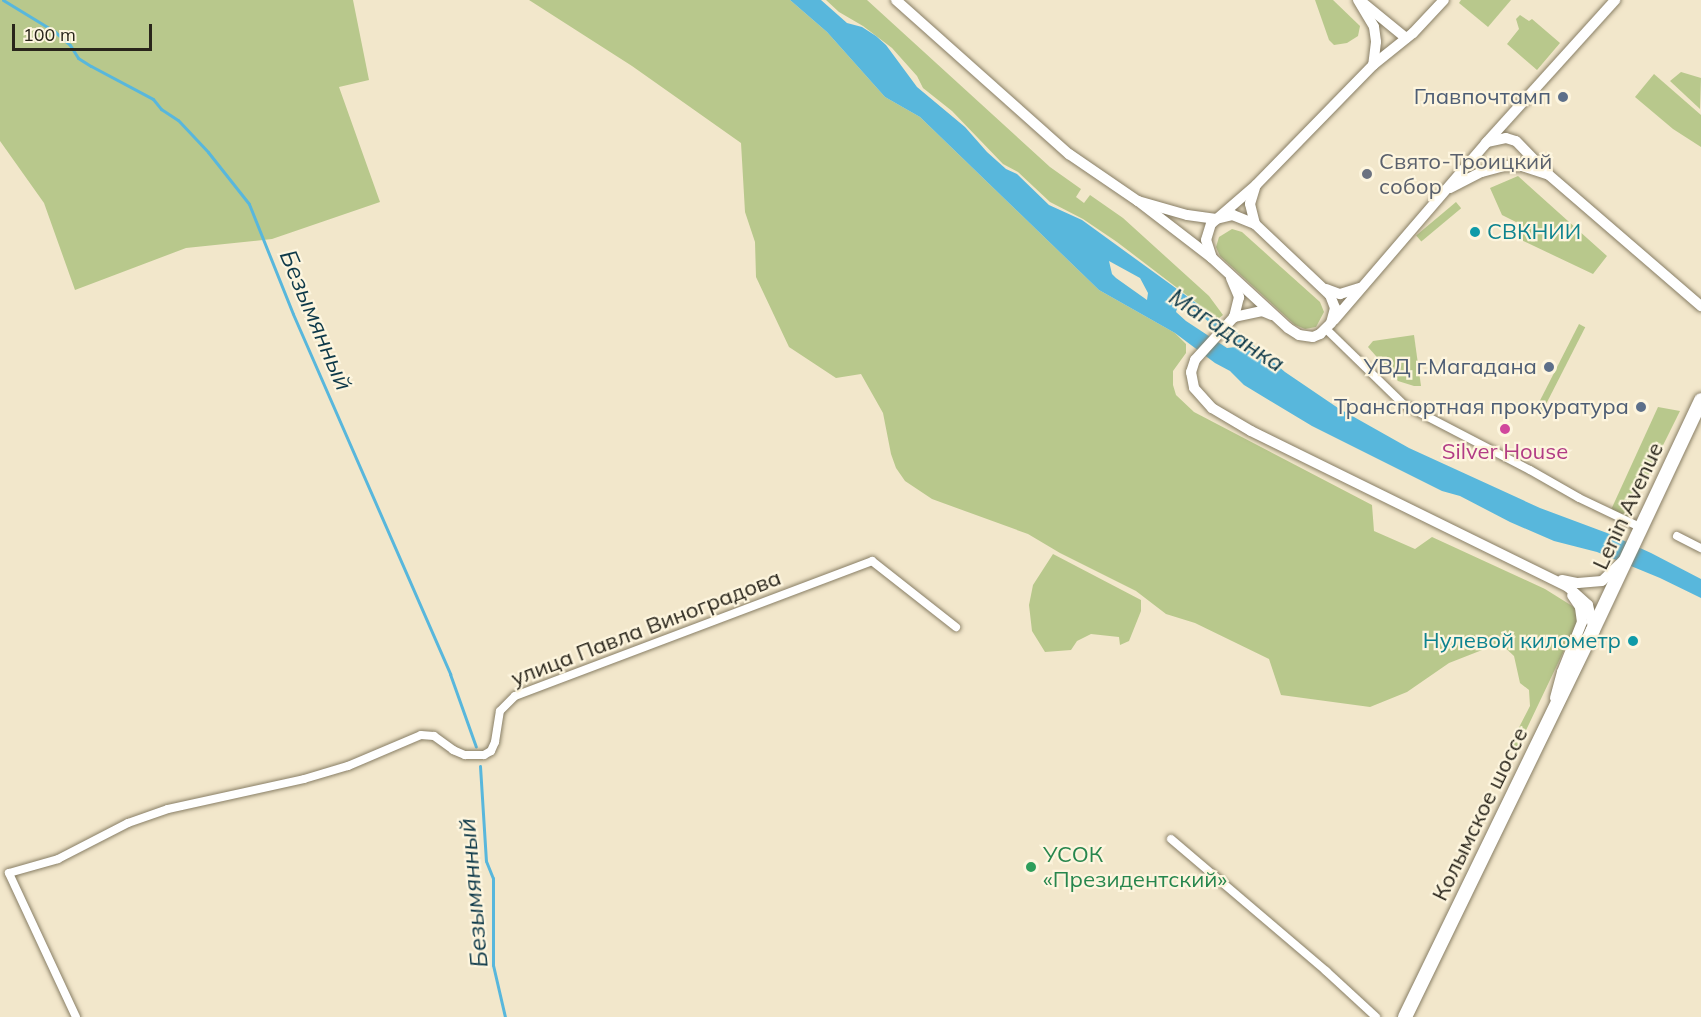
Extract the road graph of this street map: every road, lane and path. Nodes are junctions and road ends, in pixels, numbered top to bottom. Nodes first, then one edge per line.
1 (896, 0) edge
2 (1359, 0) edge
3 (1444, 0) edge
4 (1615, 0) edge
5 (1406, 38) junction
6 (1373, 65) junction
7 (1511, 116) junction
8 (1516, 141) junction
9 (1486, 143) junction
10 (1549, 175) junction
11 (1256, 185) junction
12 (1447, 189) junction
13 (1138, 201) junction
14 (1216, 219) junction
15 (1254, 224) junction
16 (1212, 258) junction
17 (1224, 268) junction
18 (1323, 288) junction
19 (1360, 288) junction
20 (1701, 306) edge
21 (1275, 316) junction
22 (1234, 317) junction
23 (1328, 326) junction
24 (1701, 400) edge
25 (1640, 530) junction
26 (1677, 536) dead end
27 (1701, 548) edge
28 (1613, 577) junction
29 (1547, 578) junction
30 (956, 627) dead end
31 (1593, 630) junction
32 (1551, 717) junction
33 (1171, 839) dead end
34 (76, 1017) edge
35 (1376, 1017) edge
36 (1405, 1017) edge

1 - 13 street
2 - 5 street
2 - 6 street
3 - 5 street
4 - 7 street
5 - 6 street
6 - 11 street
7 - 8 street
7 - 9 street
8 - 9 street
8 - 10 street
9 - 12 street
10 - 12 street
10 - 20 street
11 - 14 street
11 - 15 street
12 - 19 street
13 - 14 street
13 - 16 street
14 - 15 street
14 - 16 street
15 - 18 street
16 - 17 street
17 - 21 street
17 - 22 street
18 - 19 street
18 - 23 street
19 - 23 street
21 - 22 street
21 - 23 street
22 - 29 street
23 - 25 street
24 - 25 main road, Lenin Avenue
25 - 28 main road, Lenin Avenue
26 - 27 street
28 - 29 street
28 - 31 main road, Lenin Avenue
29 - 31 street
29 - 32 street
30 - 34 street, улица Павла Виноградова
31 - 32 main road, Колымское шоссе
32 - 36 main road, Колымское шоссе
33 - 35 street

